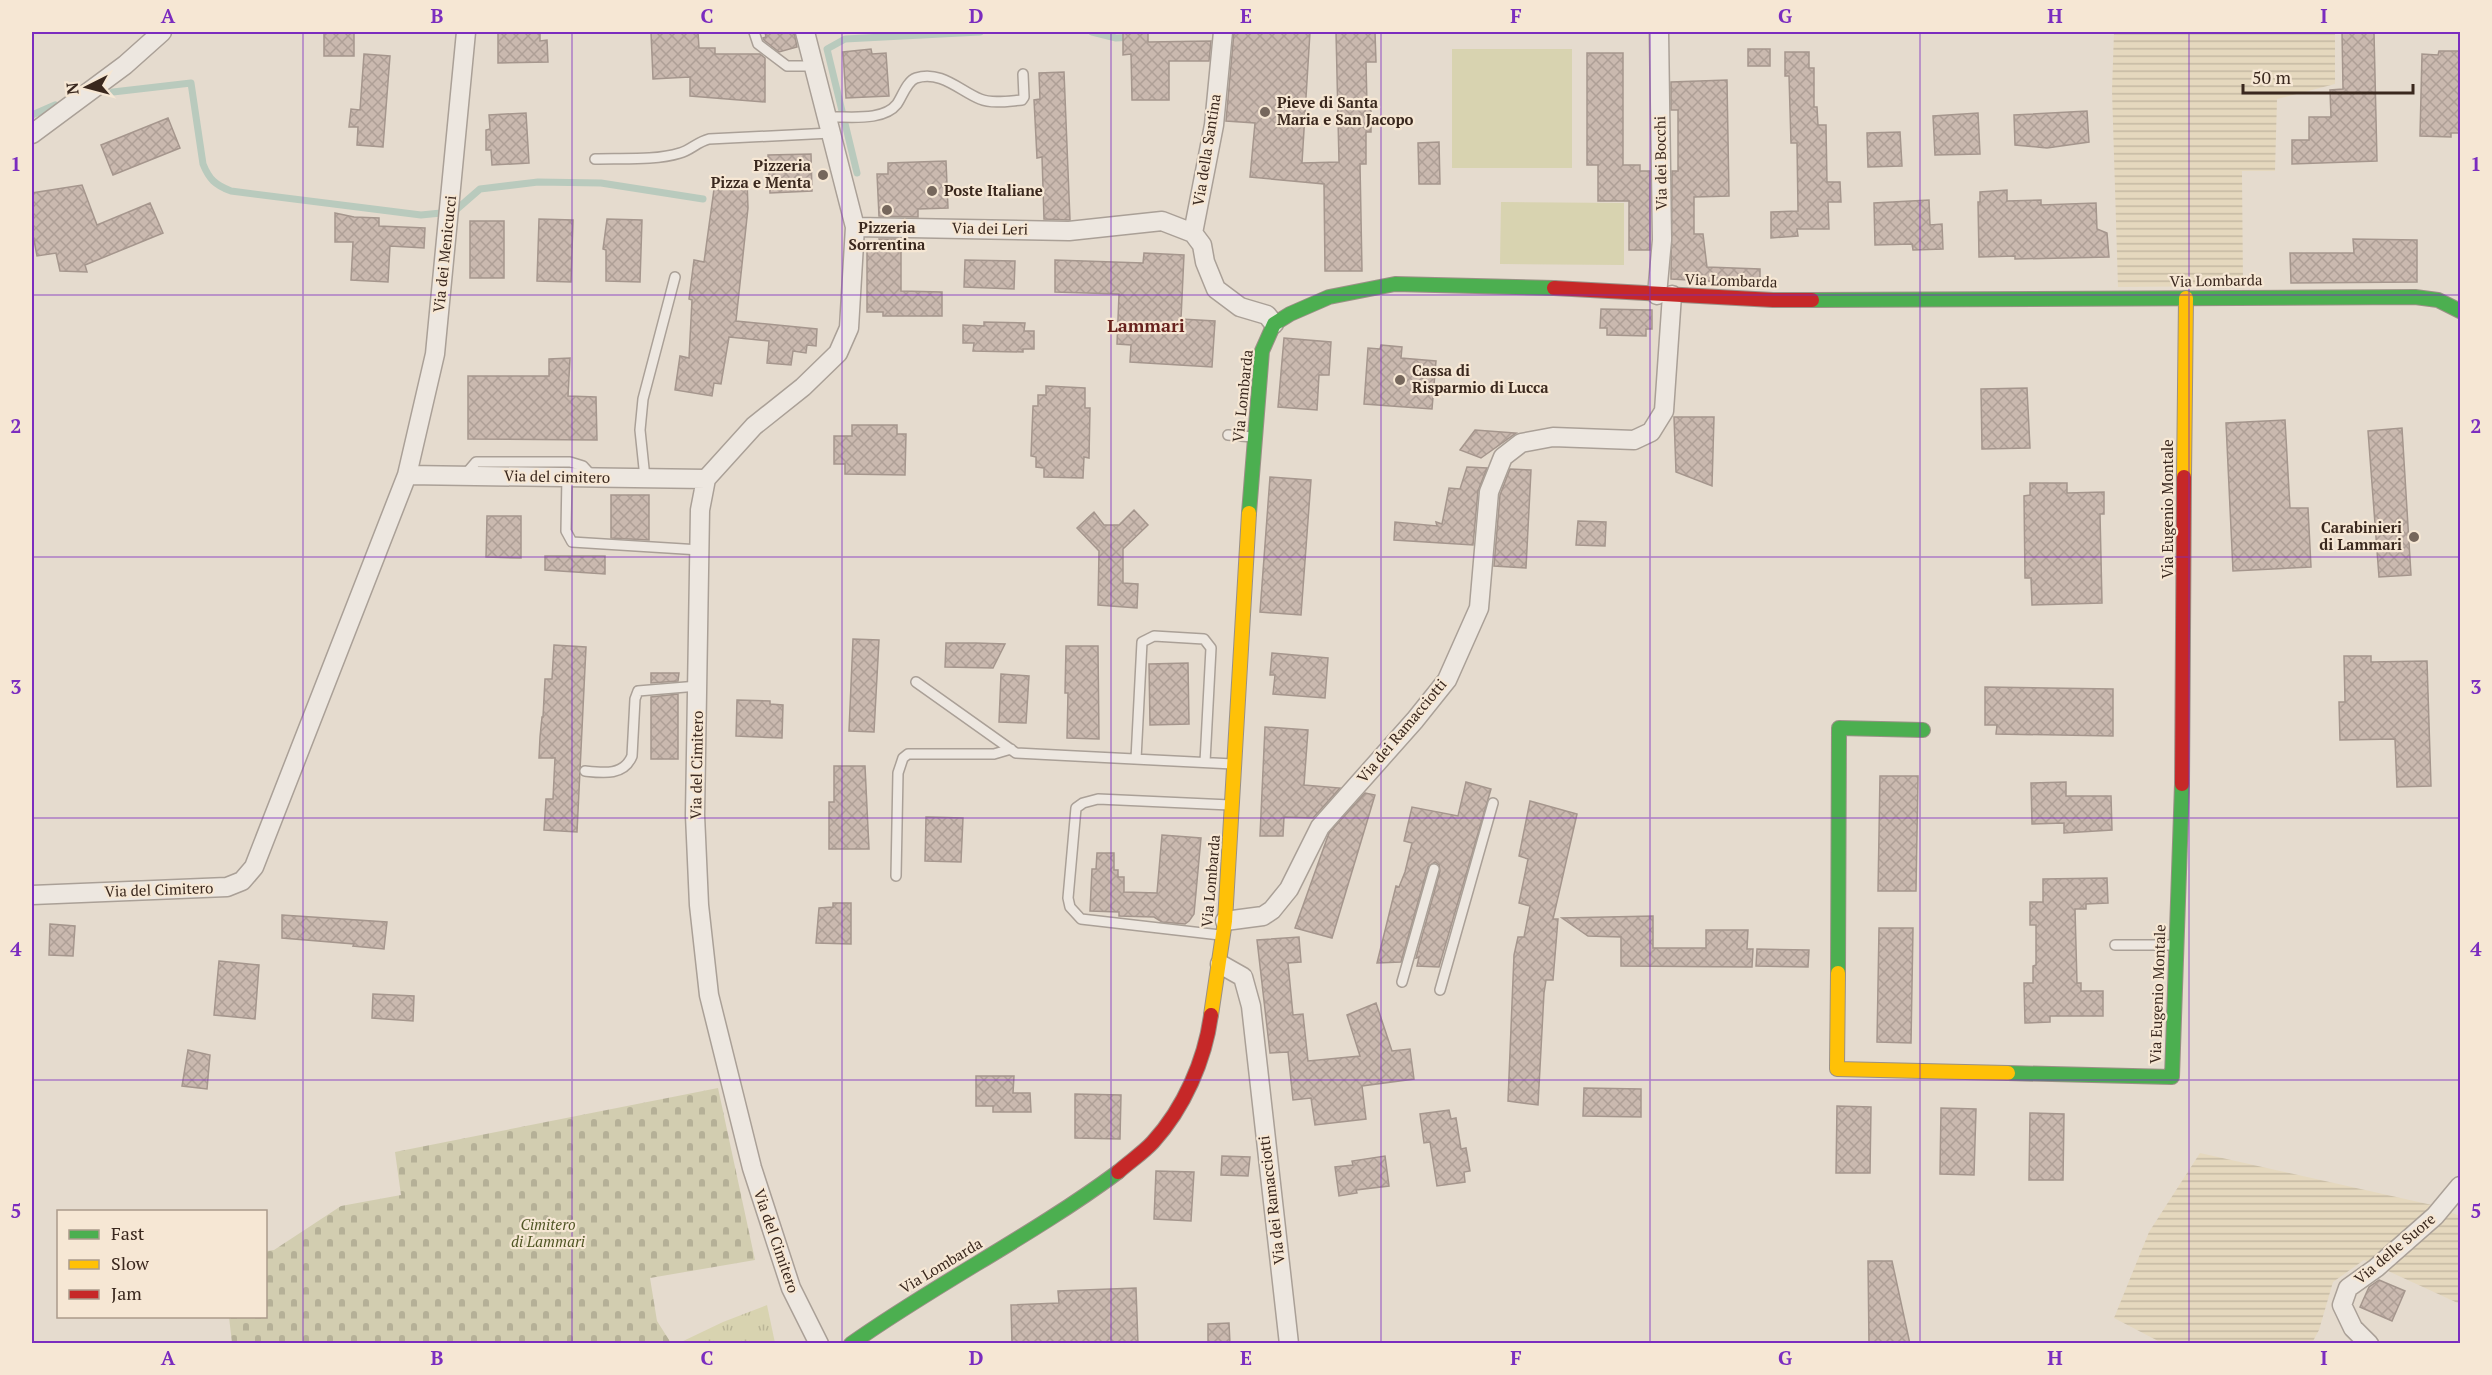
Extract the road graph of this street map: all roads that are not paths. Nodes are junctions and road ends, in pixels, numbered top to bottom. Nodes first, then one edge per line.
1 (162, 32) edge
2 (466, 32) edge
3 (754, 32) edge
4 (805, 32) edge
5 (1223, 32) edge
6 (1659, 32) edge
7 (814, 66) junction
8 (1023, 74) dead end
9 (829, 125) junction
10 (32, 134) edge
11 (595, 159) dead end
12 (855, 227) junction
13 (1193, 233) junction
14 (675, 277) dead end
15 (1664, 295) junction
16 (2186, 298) junction
17 (2460, 308) edge
18 (1269, 314) junction
19 (1228, 435) dead end
20 (1254, 437) junction
21 (407, 475) junction
22 (464, 476) junction
23 (567, 477) junction
24 (592, 477) junction
25 (645, 478) junction
26 (706, 479) junction
27 (700, 550) junction
28 (916, 682) dead end
29 (698, 686) junction
30 (1923, 730) dead end
31 (1011, 749) junction
32 (1136, 759) junction
33 (1205, 762) junction
34 (1235, 764) junction
35 (585, 771) dead end
36 (1493, 803) dead end
37 (1233, 805) junction
38 (1434, 869) dead end
39 (896, 876) dead end
40 (32, 895) edge
41 (1224, 928) junction
42 (2115, 945) dead end
43 (2177, 945) junction
44 (1220, 964) junction
45 (1402, 982) dead end
46 (1440, 990) dead end
47 (2460, 1186) edge
48 (819, 1344) edge
49 (850, 1344) edge
50 (1289, 1344) edge
51 (2369, 1344) edge

1 - 10 street
2 - 21 street, Via dei Menicucci
3 - 7 lane
4 - 7 street
5 - 13 street, Via della Santina
6 - 15 street, Via dei Bocchi
7 - 9 street
8 - 9 lane
9 - 11 lane
9 - 12 street
12 - 13 street, Via dei Leri
12 - 26 street
13 - 18 street
14 - 25 lane
15 - 16 street, Via Lombarda
15 - 18 street, Via Lombarda
15 - 41 street, Via dei Ramacciotti
16 - 17 street, Via Lombarda
16 - 43 street, Via Eugenio Montale
18 - 20 street, Via Lombarda
19 - 20 lane
20 - 34 street, Via Lombarda
21 - 22 street, Via del cimitero
21 - 40 street, Via del Cimitero
22 - 23 street, Via del cimitero
22 - 24 lane
23 - 24 street, Via del cimitero
23 - 27 lane
24 - 25 street, Via del cimitero
25 - 26 street, Via del cimitero
26 - 27 street, Via del Cimitero
27 - 29 street, Via del Cimitero
28 - 31 lane
29 - 35 lane
29 - 48 street, Via del Cimitero
30 - 43 street, Via Eugenio Montale
31 - 32 lane
31 - 39 lane
32 - 33 lane
32 - 33 lane
33 - 34 lane
34 - 37 street, Via Lombarda
36 - 46 lane
37 - 41 street, Via Lombarda
37 - 41 lane
38 - 45 lane
41 - 44 street, Via Lombarda
42 - 43 lane
44 - 49 street, Via Lombarda
44 - 50 street, Via dei Ramacciotti
47 - 51 street, Via delle Suore

